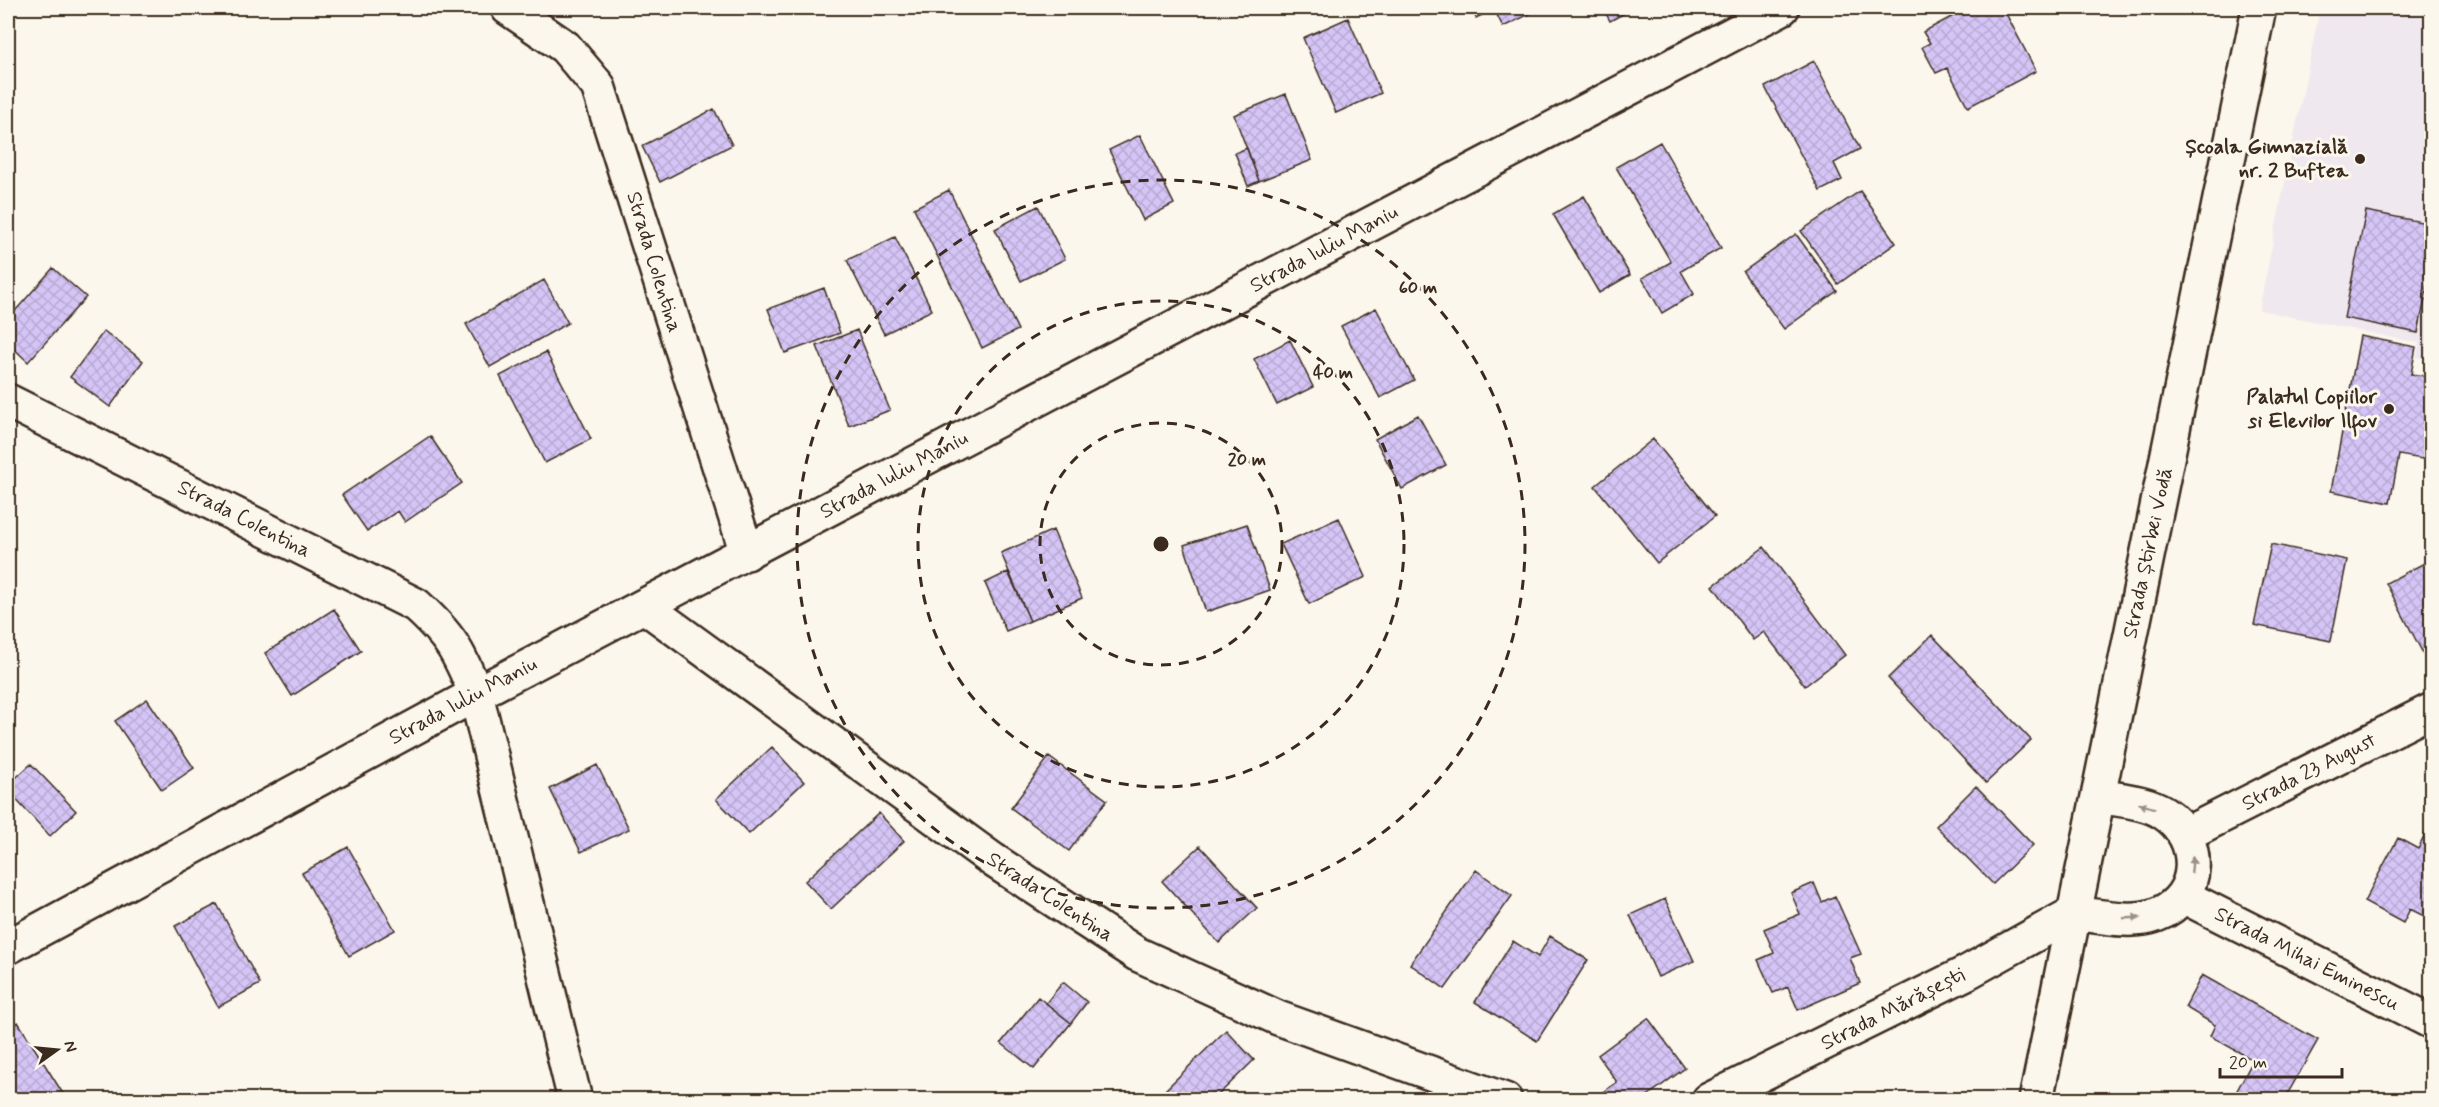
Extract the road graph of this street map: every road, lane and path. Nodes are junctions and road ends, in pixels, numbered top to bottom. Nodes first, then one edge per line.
1 (508, 8) edge
2 (1782, 8) edge
3 (2259, 8) edge
4 (8, 401) edge
5 (747, 553) junction
6 (644, 606) junction
7 (476, 694) junction
8 (2432, 710) edge
9 (2098, 796) junction
10 (2186, 834) junction
11 (2183, 896) junction
12 (2074, 913) junction
13 (8, 947) edge
14 (2432, 1022) edge
15 (575, 1100) edge
16 (1505, 1100) edge
17 (1709, 1100) edge
18 (2037, 1100) edge

1 - 5 street, Strada Colentina
2 - 5 street, Strada Iuliu Maniu
3 - 9 street, Strada Știrbei Vodă
4 - 7 street, Strada Colentina
5 - 6 street, Strada Iuliu Maniu
6 - 7 street, Strada Iuliu Maniu
6 - 16 street, Strada Colentina
7 - 13 street, Strada Iuliu Maniu
7 - 15 street, Strada Colentina
8 - 10 street, Strada 23 August
10 -> 9 street
9 - 12 street, Strada Știrbei Vodă
11 -> 10 street
12 -> 11 street
11 - 14 street, Strada Mihai Eminescu
12 - 17 street, Strada Mărășești
12 - 18 street, Strada Știrbei Vodă

